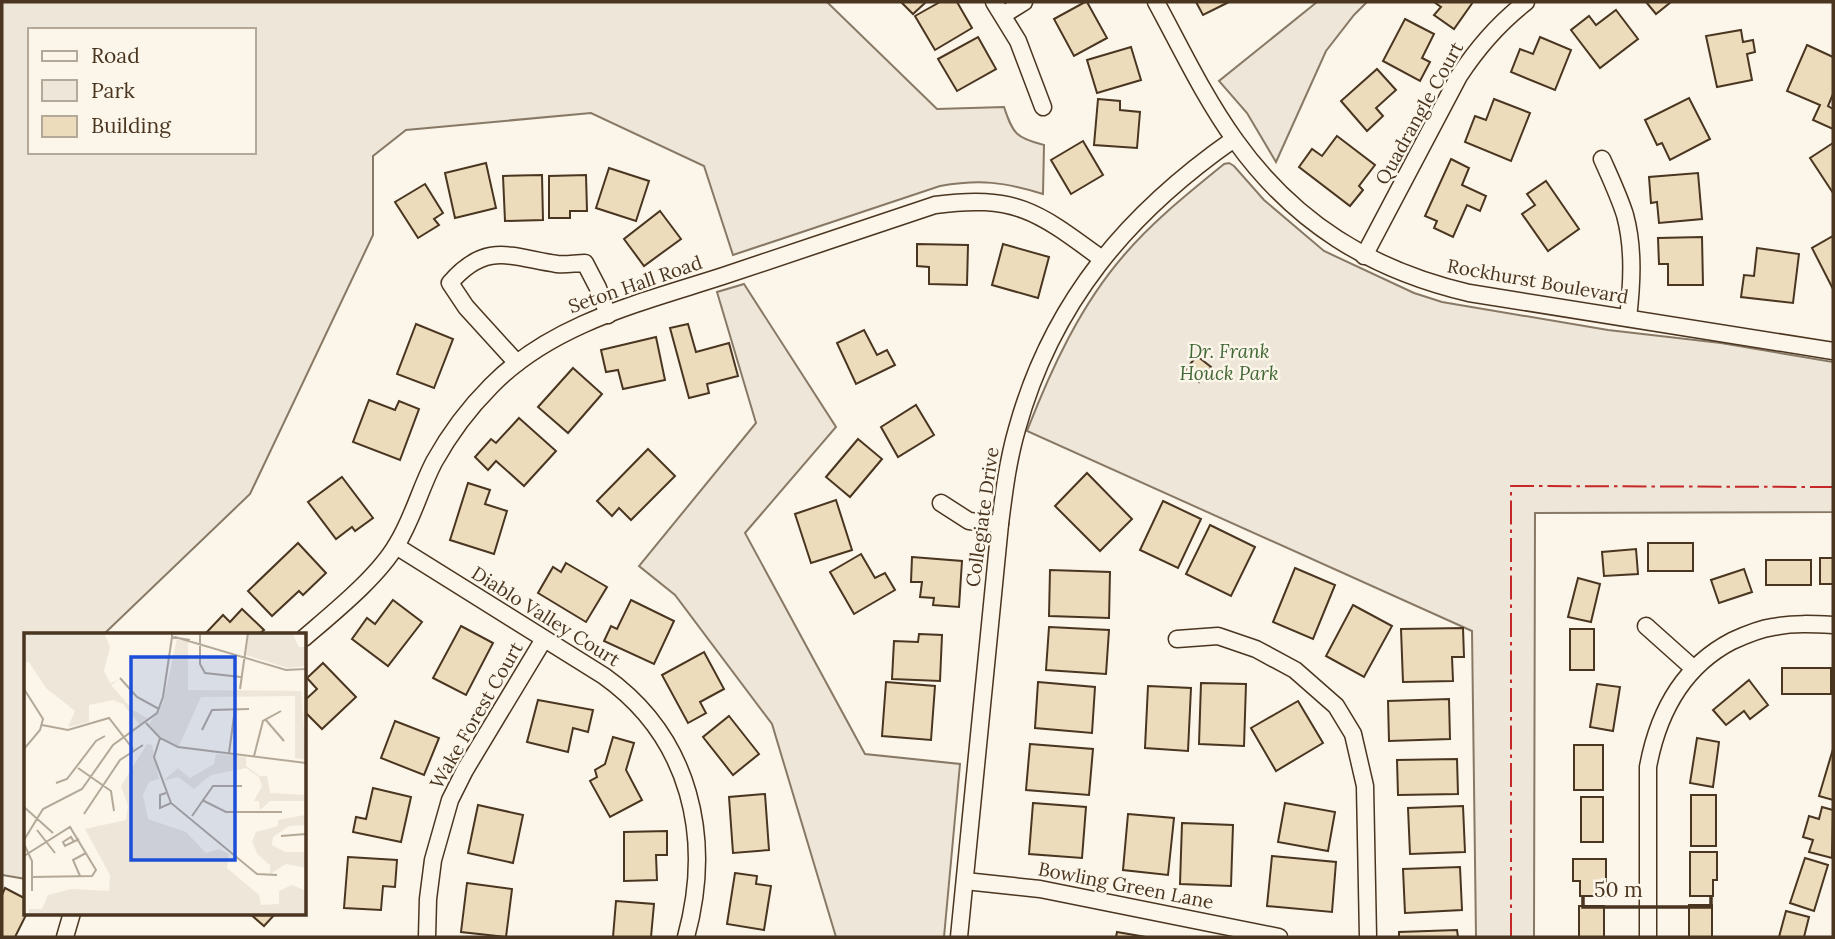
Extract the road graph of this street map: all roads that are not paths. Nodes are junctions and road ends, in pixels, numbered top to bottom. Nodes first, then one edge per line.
1 (1024, 2) edge
2 (1156, 2) edge
3 (1526, 2) edge
4 (998, 8) edge
5 (1043, 107) dead end
6 (1234, 139) junction
7 (1602, 159) dead end
8 (1364, 256) junction
9 (1102, 259) junction
10 (608, 315) junction
11 (1628, 318) junction
12 (1833, 351) edge
13 (517, 363) junction
14 (941, 503) dead end
15 (1000, 524) junction
16 (396, 547) junction
17 (1833, 625) edge
18 (1646, 626) dead end
19 (306, 636) edge
20 (544, 639) junction
21 (1177, 639) dead end
22 (1693, 668) junction
23 (965, 881) junction
24 (72, 914) edge
25 (65, 937) edge
26 (427, 937) edge
27 (686, 937) edge
28 (959, 937) edge
29 (1279, 937) edge
30 (1368, 937) edge
31 (1648, 937) edge

1 - 4 street
2 - 6 street, Rockhurst Boulevard
3 - 8 street, Quadrangle Court
4 - 5 street
6 - 8 street, Rockhurst Boulevard
6 - 9 street, Collegiate Drive
7 - 11 street
8 - 11 street, Rockhurst Boulevard
9 - 10 street, Seton Hall Road
9 - 15 street, Collegiate Drive
10 - 13 street, Seton Hall Road
10 - 13 street
11 - 12 street, Rockhurst Boulevard
13 - 16 street, Seton Hall Road
14 - 15 street
15 - 23 street, Collegiate Drive
16 - 19 street, Seton Hall Road
16 - 20 street, Diablo Valley Court
17 - 22 street
18 - 22 street
20 - 26 street, Wake Forest Court
20 - 27 street, Diablo Valley Court
21 - 30 street
22 - 31 street
23 - 28 street, Collegiate Drive
23 - 29 street, Bowling Green Lane
24 - 25 street

